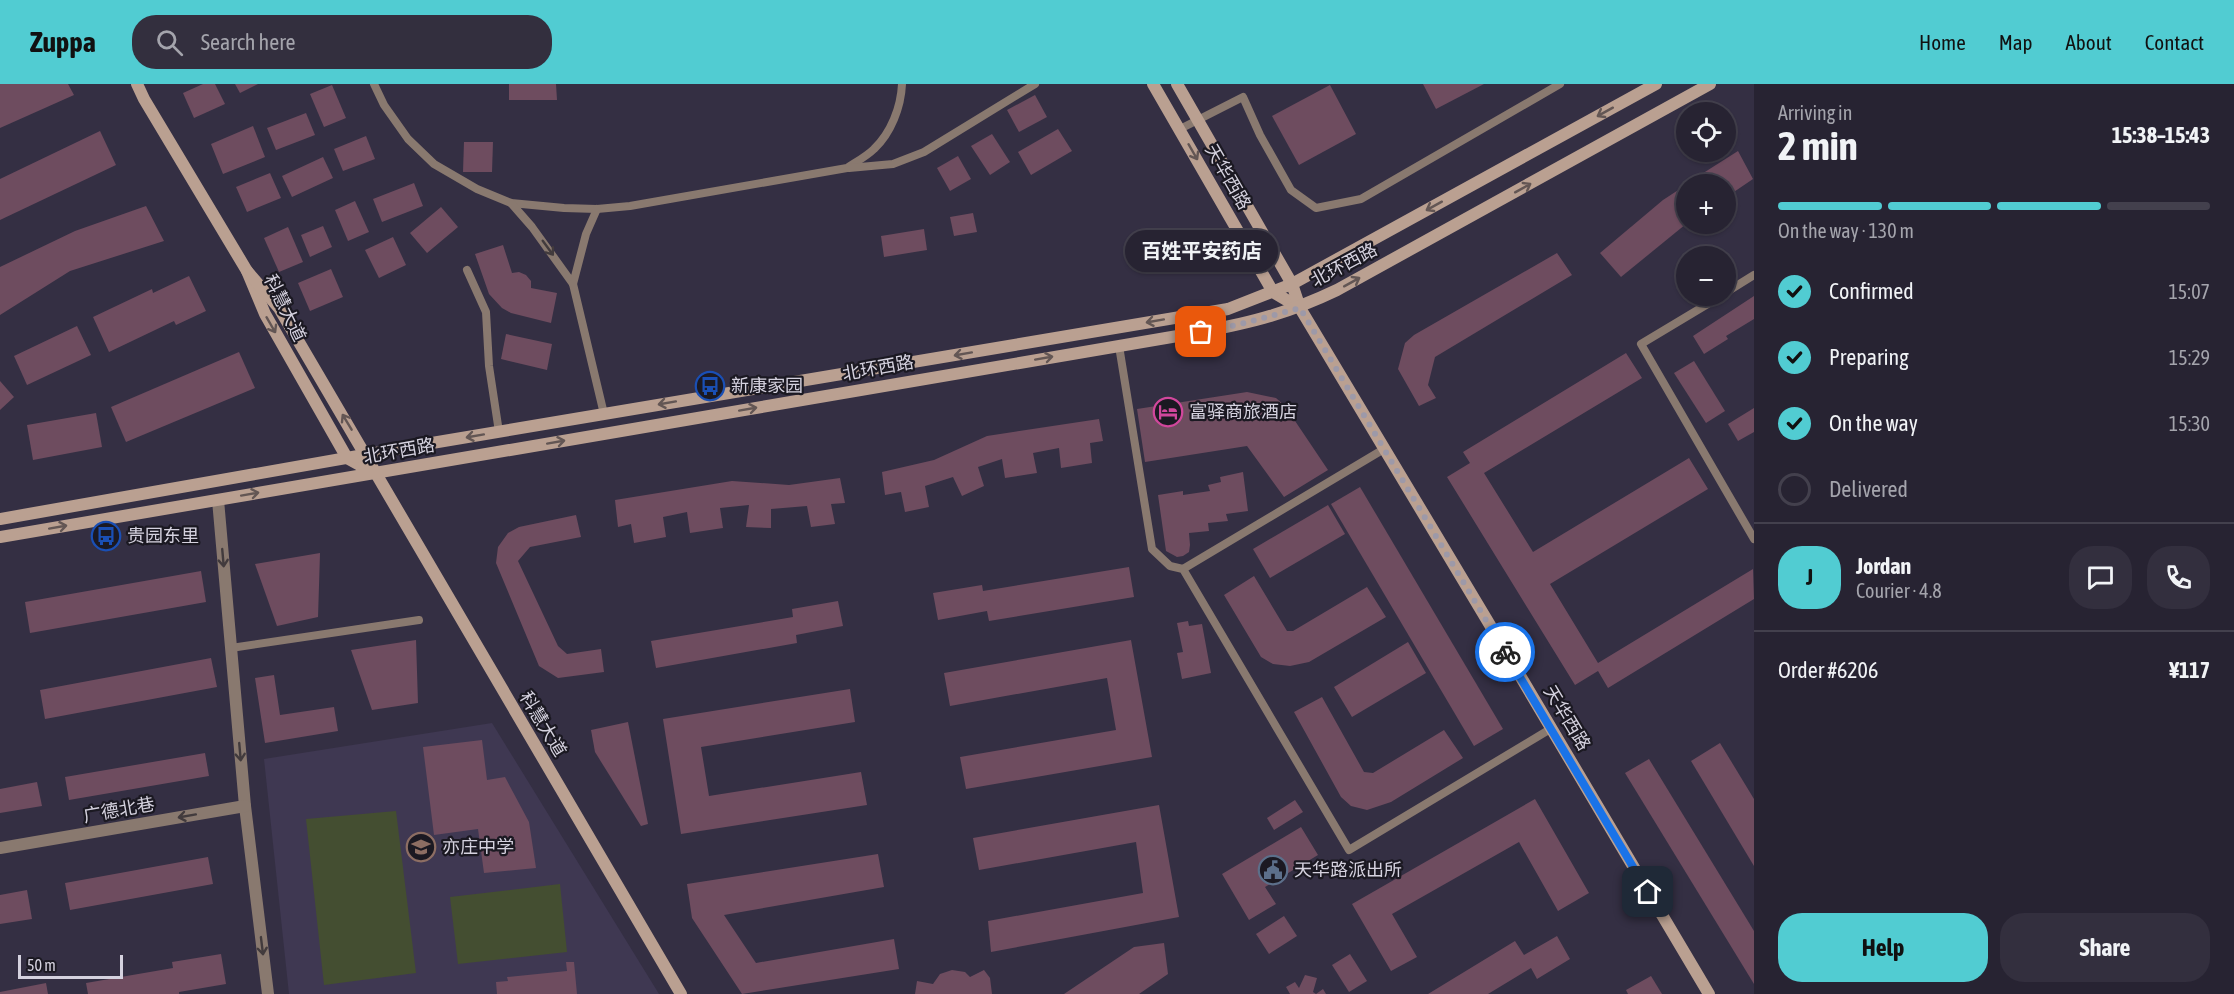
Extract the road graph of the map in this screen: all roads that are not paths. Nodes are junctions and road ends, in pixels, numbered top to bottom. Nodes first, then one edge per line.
1 (131, 84) edge
2 (137, 84) edge
3 (374, 84) edge
4 (902, 84) edge
5 (1035, 84) edge
6 (1153, 84) edge
7 (1177, 84) edge
8 (1560, 84) edge
9 (1656, 84) edge
10 (1710, 84) edge
11 (144, 99) junction
12 (1198, 119) junction
13 (1180, 129) junction
14 (847, 168) junction
15 (511, 203) junction
16 (597, 209) junction
17 (467, 270) dead end
18 (247, 272) junction
19 (1754, 275) edge
20 (573, 284) junction
21 (1292, 284) junction
22 (1736, 286) edge
23 (1273, 292) junction
24 (1704, 306) edge
25 (1300, 308) junction
26 (1119, 346) junction
27 (604, 414) junction
28 (499, 432) junction
29 (1384, 449) junction
30 (366, 455) junction
31 (347, 458) junction
32 (374, 473) junction
33 (218, 500) junction
34 (0, 519) edge
35 (0, 537) edge
36 (1754, 539) edge
37 (1183, 569) junction
38 (419, 620) dead end
39 (231, 648) junction
40 (1552, 728) junction
41 (245, 806) junction
42 (0, 848) edge
43 (268, 994) edge
44 (681, 994) edge
45 (1709, 994) edge

1 - 11 street, 科慧大道
2 - 11 street, 科慧大道
3 - 15 lane
4 - 14 lane
5 - 14 lane
6 - 13 street, 天华西路
7 - 12 street, 天华西路
8 - 12 lane
9 -> 21 street, 北环西路
25 -> 10 street, 北环西路
11 - 18 street, 科慧大道
12 - 13 lane
12 - 21 street, 天华西路
13 -> 23 street, 天华西路
14 - 16 lane
15 - 16 lane
15 -> 20 lane
16 - 20 lane
17 - 28 lane
30 -> 18 street, 科慧大道
18 -> 31 street, 科慧大道
19 - 22 lane
20 - 27 lane
21 - 23 street, 北环西路
21 - 25 street, 天华西路
23 - 25 street, 天华西路
23 -> 27 street, 北环西路
24 - 36 lane
25 - 26 street, 北环西路
25 - 29 street, 天华西路
32 -> 26 street, 北环西路
26 - 37 lane
27 - 28 street, 北环西路
28 -> 30 street, 北环西路
29 - 37 lane
29 - 40 street, 天华西路
30 - 31 street, 北环西路
30 - 32 street, 科慧大道
31 - 32 street
31 - 34 street, 北环西路
33 -> 32 street, 北环西路
32 - 44 street, 科慧大道
35 -> 33 street, 北环西路
33 -> 39 street
37 - 40 lane
38 - 39 lane
39 -> 41 street
40 - 45 street, 天华西路
41 -> 42 street, 广德北巷
41 -> 43 street

